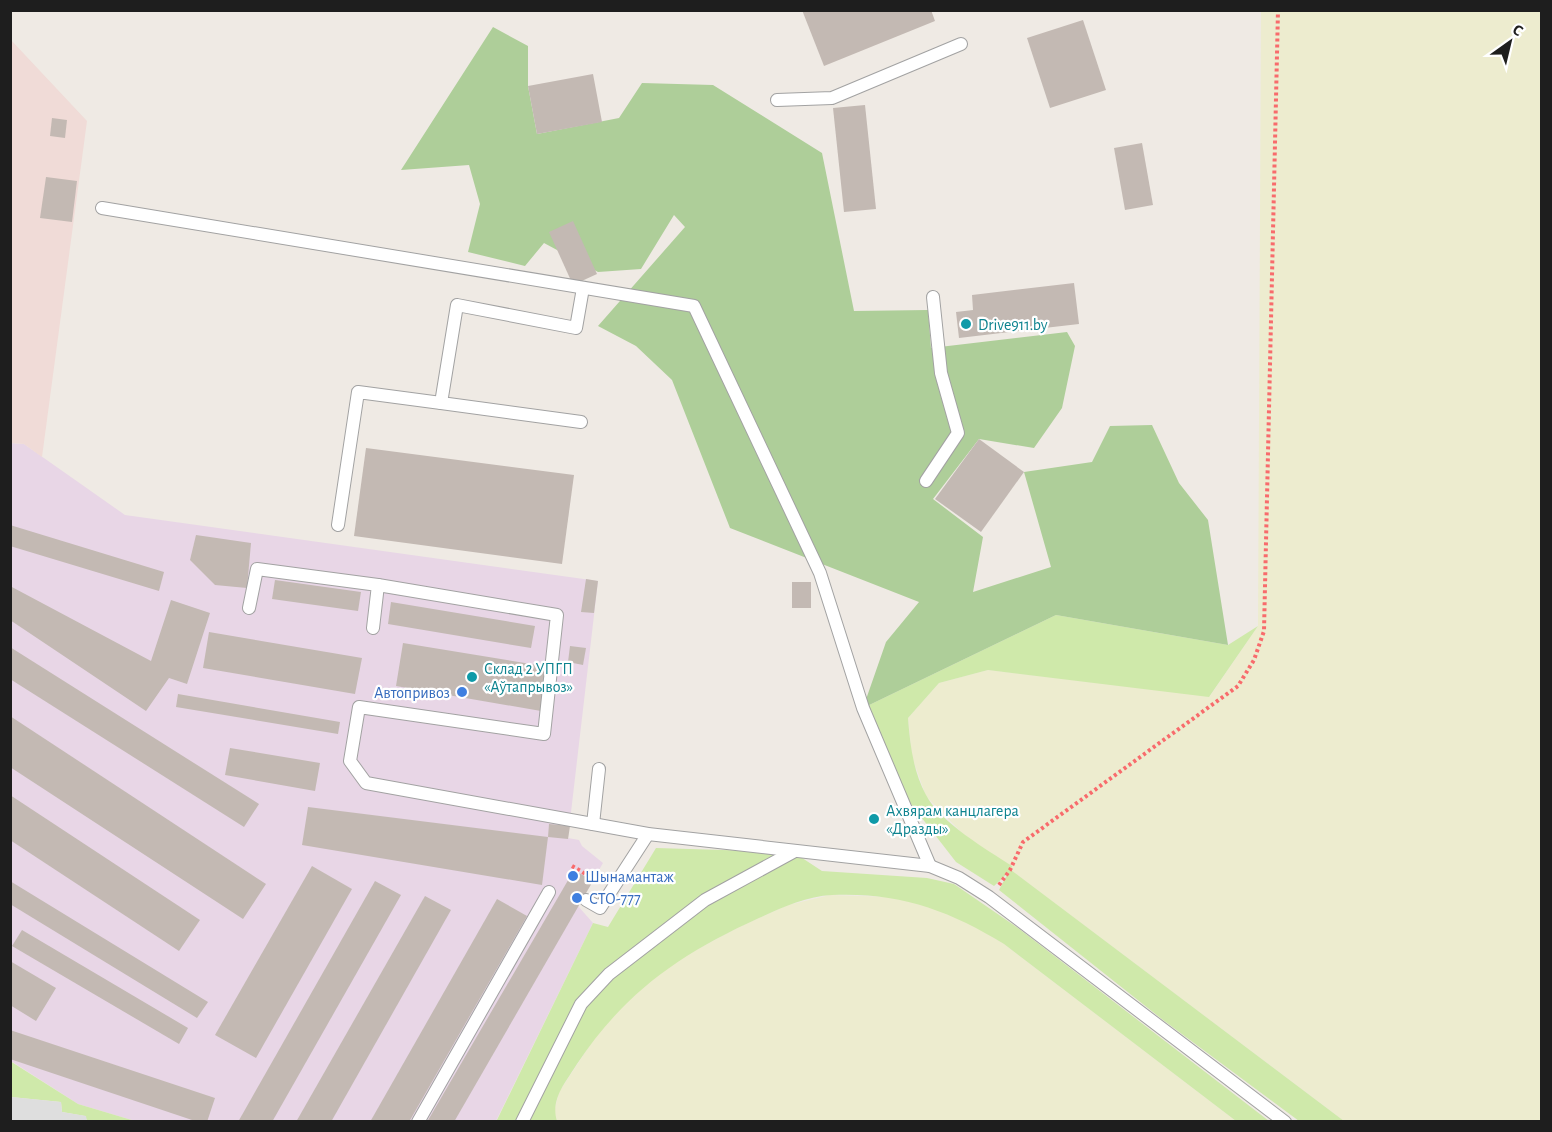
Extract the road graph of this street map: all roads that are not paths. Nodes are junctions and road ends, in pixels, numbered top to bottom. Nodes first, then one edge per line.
1 (961, 44) dead end
2 (777, 100) dead end
3 (102, 208) dead end
4 (583, 288) junction
5 (933, 297) dead end
6 (441, 403) junction
7 (581, 422) dead end
8 (926, 481) dead end
9 (338, 525) dead end
10 (378, 585) junction
11 (249, 608) dead end
12 (373, 628) dead end
13 (599, 769) dead end
14 (593, 824) junction
15 (648, 834) junction
16 (794, 852) junction
17 (930, 866) junction
18 (549, 892) dead end
19 (586, 900) dead end
20 (418, 1122) edge
21 (522, 1122) edge
22 (1285, 1122) edge

1 - 2 lane
3 - 4 lane
4 - 6 lane
4 - 17 lane
5 - 8 lane
6 - 7 lane
6 - 9 lane
10 - 11 lane
10 - 12 lane
10 - 14 lane
13 - 14 lane
14 - 15 lane
15 - 16 lane
15 - 19 lane
16 - 17 lane
16 - 21 lane
17 - 22 lane
18 - 20 lane

